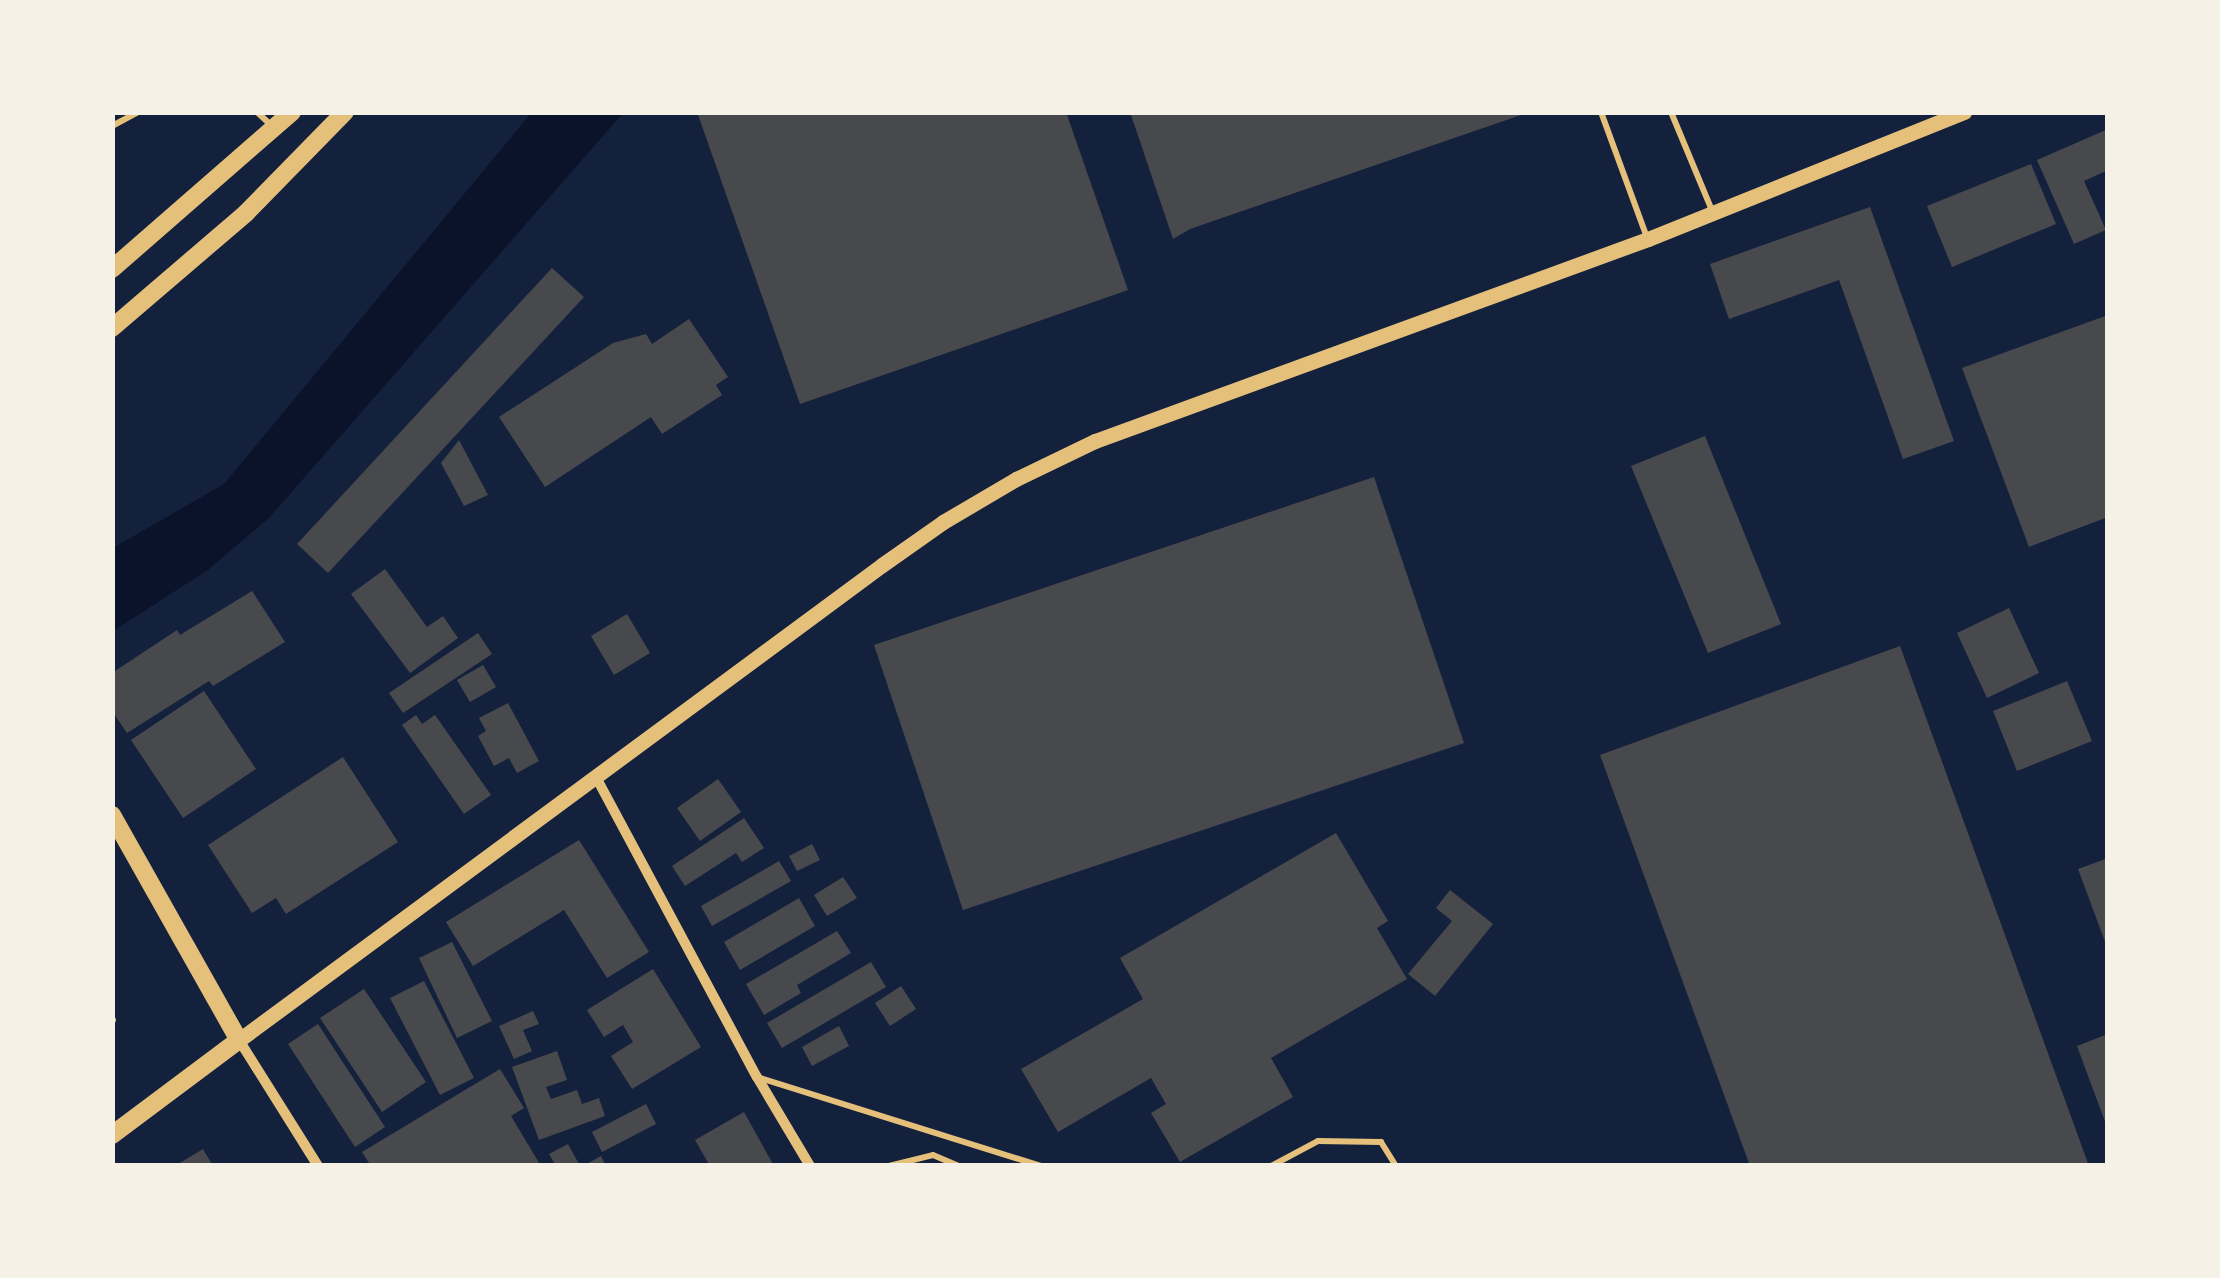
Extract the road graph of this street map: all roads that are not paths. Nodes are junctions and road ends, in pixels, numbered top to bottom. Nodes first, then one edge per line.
1 (138, 112) edge
2 (257, 112) edge
3 (292, 112) edge
4 (345, 112) edge
5 (1600, 112) edge
6 (1671, 112) edge
7 (1964, 112) edge
8 (112, 126) edge
9 (276, 128) junction
10 (1713, 213) junction
11 (1648, 239) junction
12 (112, 269) edge
13 (112, 328) edge
14 (596, 779) junction
15 (112, 814) edge
16 (239, 1040) junction
17 (756, 1077) junction
18 (112, 1134) edge
19 (318, 1166) edge
20 (810, 1166) edge
21 (889, 1166) edge
22 (959, 1166) edge
23 (1040, 1166) edge
24 (1270, 1166) edge
25 (1396, 1166) edge

1 - 8 lane
2 - 9 lane
3 - 9 main road
4 - 13 main road
5 - 11 lane
6 - 10 lane
7 - 10 street
9 - 12 main road
10 - 11 street
11 - 14 street
14 - 16 street
14 - 17 street
15 - 16 main road
16 - 18 main road
16 - 19 street
17 - 20 street
17 - 23 lane
21 - 22 lane
24 - 25 lane

